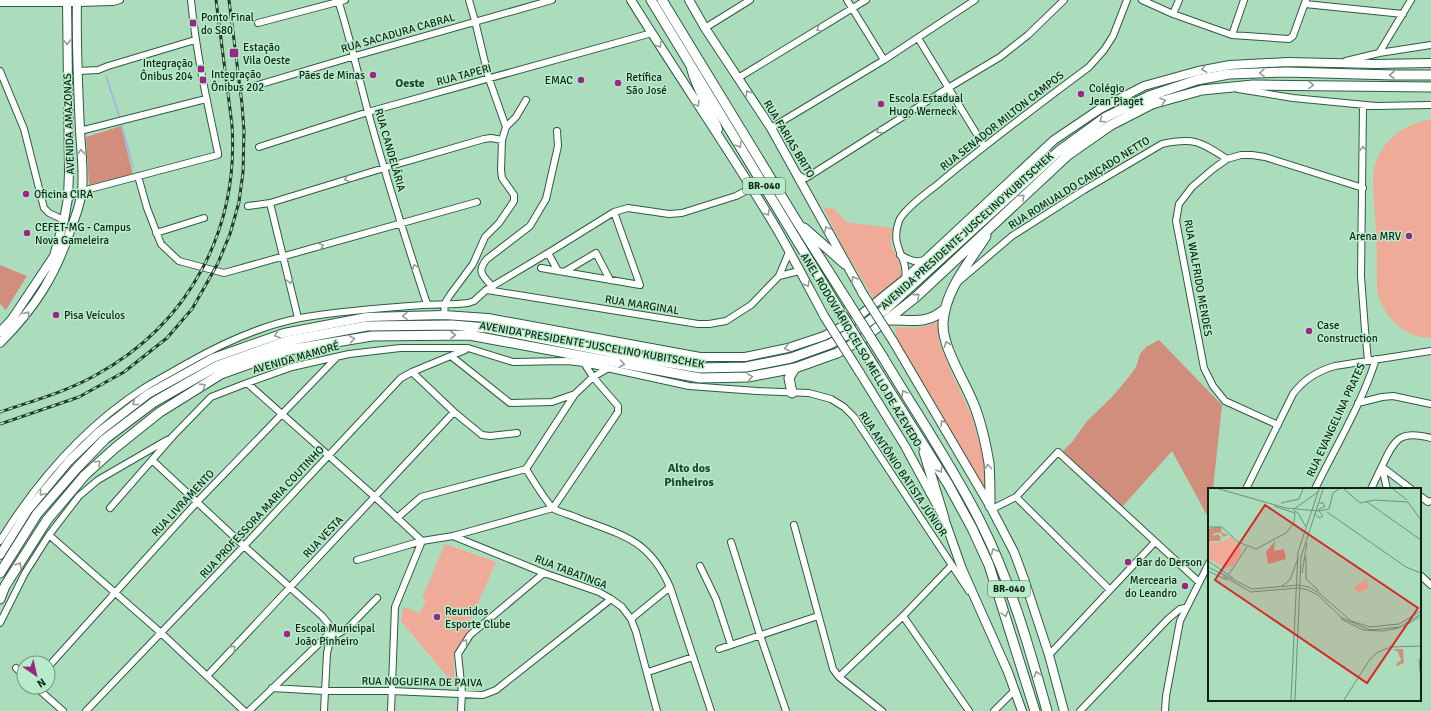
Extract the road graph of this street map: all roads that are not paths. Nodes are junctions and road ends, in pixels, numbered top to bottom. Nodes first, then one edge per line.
1 (120, 0) edge
2 (191, 0) edge
3 (469, 0) edge
4 (552, 0) edge
5 (631, 0) edge
6 (651, 0) edge
7 (662, 0) edge
8 (689, 0) edge
9 (750, 0) edge
10 (847, 0) edge
11 (866, 0) edge
12 (975, 0) edge
13 (1064, 0) edge
14 (1127, 0) edge
15 (1142, 0) edge
16 (1178, 0) edge
17 (1244, 0) edge
18 (1411, 0) edge
19 (113, 1) edge
20 (341, 1) edge
21 (67, 2) edge
22 (77, 2) edge
23 (1306, 2) edge
24 (0, 3) edge
25 (853, 9) junction
26 (1173, 14) junction
27 (1403, 14) junction
28 (475, 21) junction
29 (258, 23) dead end
30 (705, 28) junction
31 (652, 33) junction
32 (1232, 35) junction
33 (918, 38) junction
34 (195, 40) junction
35 (1431, 45) edge
36 (1379, 53) junction
37 (355, 56) junction
38 (884, 60) junction
39 (1340, 63) junction
40 (1431, 63) edge
41 (690, 64) junction
42 (78, 71) junction
43 (0, 72) edge
44 (1431, 75) edge
45 (738, 78) junction
46 (489, 79) junction
47 (251, 87) dead end
48 (1228, 87) junction
49 (1431, 87) edge
50 (948, 88) junction
51 (206, 98) junction
52 (526, 100) dead end
53 (1363, 105) junction
54 (1431, 105) edge
55 (368, 112) junction
56 (506, 127) junction
57 (771, 128) junction
58 (557, 130) dead end
59 (80, 131) junction
60 (502, 140) junction
61 (722, 142) junction
62 (984, 146) junction
63 (259, 147) dead end
64 (1226, 159) junction
65 (384, 168) junction
66 (796, 174) junction
67 (138, 176) junction
68 (751, 188) junction
69 (1363, 188) junction
70 (82, 191) junction
71 (68, 198) junction
72 (477, 202) dead end
73 (270, 203) junction
74 (248, 206) dead end
75 (614, 212) junction
76 (204, 218) dead end
77 (64, 220) junction
78 (796, 220) junction
79 (401, 224) junction
80 (994, 224) junction
81 (156, 233) junction
82 (789, 252) junction
83 (548, 253) junction
84 (900, 255) junction
85 (284, 257) junction
86 (925, 260) junction
87 (845, 264) junction
88 (541, 268) dead end
89 (799, 271) junction
90 (561, 272) junction
91 (778, 276) junction
92 (905, 279) junction
93 (610, 280) junction
94 (954, 285) junction
95 (492, 286) junction
96 (486, 290) junction
97 (445, 303) junction
98 (427, 304) junction
99 (945, 309) junction
100 (444, 314) junction
101 (298, 318) junction
102 (887, 320) junction
103 (0, 332) edge
104 (0, 343) edge
105 (468, 348) junction
106 (1431, 351) edge
107 (337, 356) junction
108 (451, 356) junction
109 (1368, 360) junction
110 (1376, 360) junction
111 (584, 363) junction
112 (795, 368) junction
113 (607, 369) junction
114 (412, 372) junction
115 (593, 377) junction
116 (247, 382) junction
117 (792, 393) junction
118 (575, 394) junction
119 (1358, 402) junction
120 (1431, 404) edge
121 (454, 412) junction
122 (283, 413) junction
123 (912, 425) junction
124 (1278, 425) junction
125 (517, 433) dead end
126 (173, 436) junction
127 (1431, 438) edge
128 (329, 456) junction
129 (152, 460) junction
130 (1382, 467) junction
131 (526, 469) junction
132 (1246, 488) edge
133 (1315, 488) edge
134 (1372, 488) edge
135 (1387, 488) edge
136 (1410, 488) edge
137 (374, 496) junction
138 (1016, 497) junction
139 (1421, 497) edge
140 (197, 502) junction
141 (1430, 503) edge
142 (991, 507) junction
143 (110, 508) dead end
144 (553, 508) junction
145 (397, 518) junction
146 (944, 518) junction
147 (794, 525) dead end
148 (48, 535) junction
149 (453, 536) junction
150 (0, 541) edge
151 (422, 541) junction
152 (731, 542) dead end
153 (1155, 542) junction
154 (244, 546) junction
155 (0, 554) edge
156 (357, 560) dead end
157 (952, 565) junction
158 (1208, 565) edge
159 (700, 566) dead end
160 (0, 573) edge
161 (544, 573) junction
162 (1421, 576) edge
163 (1199, 582) junction
164 (1431, 585) edge
165 (290, 587) junction
166 (670, 587) junction
167 (1110, 590) junction
168 (115, 593) junction
169 (377, 598) dead end
170 (611, 598) junction
171 (0, 599) edge
172 (975, 600) junction
173 (1185, 608) junction
174 (818, 616) junction
175 (903, 616) junction
176 (631, 619) junction
177 (0, 623) edge
178 (332, 631) junction
179 (160, 632) junction
180 (760, 635) junction
181 (331, 638) junction
182 (731, 645) junction
183 (719, 649) dead end
184 (1049, 655) junction
185 (693, 657) junction
186 (56, 658) edge
187 (648, 672) junction
188 (207, 676) junction
189 (839, 677) junction
190 (272, 688) junction
191 (1015, 690) junction
192 (324, 691) junction
193 (390, 691) junction
194 (462, 693) junction
195 (45, 695) edge
196 (256, 703) junction
197 (62, 711) edge
198 (86, 711) edge
199 (244, 711) edge
200 (248, 711) edge
201 (256, 711) edge
202 (324, 711) edge
203 (391, 711) edge
204 (461, 711) edge
205 (657, 711) edge
206 (711, 711) edge
207 (786, 711) edge
208 (882, 711) edge
209 (968, 711) edge
210 (994, 711) edge
211 (1022, 711) edge
212 (1035, 711) edge
213 (1048, 711) edge
214 (1064, 711) edge
215 (1080, 711) edge
216 (1164, 711) edge

1 - 19 street
2 - 34 street
3 - 28 street
4 - 28 street, RUA SACADURA CABRAL
5 - 31 main road, ANEL RODOVIÁRIO CELSO MELLO DE AZEVEDO
6 - 41 highway, ANEL RODOVIÁRIO CELSO MELLO DE AZEVEDO / BR-040
7 - 78 highway, ANEL RODOVIÁRIO CELSO MELLO DE AZEVEDO / BR-040
8 - 30 main road, RUA FARIAS BRITO
9 - 30 street
10 - 25 street
11 - 25 street
12 - 33 street
13 - 50 street
14 - 62 street, RUA SENADOR MILTON CAMPOS
15 - 26 street
16 - 26 street
17 - 32 street
18 - 27 street
19 - 22 street
20 - 29 street
20 - 37 street, RUA CANDELÁRIA
21 - 22 street
21 - 24 street
21 -> 71 main road, AVENIDA AMAZONAS
22 - 42 main road, AVENIDA AMAZONAS
23 - 27 street
23 - 32 street
25 - 38 street
25 -> 45 street
26 - 32 street
27 - 36 street
28 - 37 street, RUA SACADURA CABRAL
28 - 46 street
30 - 45 main road, RUA FARIAS BRITO
31 - 46 street, RUA TAPERI
31 -> 61 main road, ANEL RODOVIÁRIO CELSO MELLO DE AZEVEDO
33 - 38 street
33 - 50 street
34 - 42 street
34 - 51 street
35 - 36 street
36 - 39 street
37 - 47 street, RUA SACADURA CABRAL
37 - 55 street, RUA CANDELÁRIA
38 - 57 street
39 - 40 main road, AVENIDA PRESIDENTE JUSCELINO KUBITSCHEK
39 -> 86 main road, AVENIDA PRESIDENTE JUSCELINO KUBITSCHEK
41 - 61 main road
41 -> 123 highway, ANEL RODOVIÁRIO CELSO MELLO DE AZEVEDO / BR-040, bridge
42 - 59 main road, AVENIDA AMAZONAS
43 - 77 street
44 -> 160 highway, AVENIDA PRESIDENTE JUSCELINO KUBITSCHEK
57 -> 45 main road, RUA FARIAS BRITO
46 - 55 street, RUA TAPERI
46 - 56 street
48 -> 49 highway, AVENIDA PRESIDENTE JUSCELINO KUBITSCHEK
48 - 53 street
80 -> 48 highway, AVENIDA PRESIDENTE JUSCELINO KUBITSCHEK
50 - 62 street
50 -> 66 street
51 - 59 street
51 - 67 street
52 - 56 street
53 - 54 street
69 -> 53 street, RUA EVANGELINA PRATES
55 - 63 street, RUA TAPERI
55 - 65 street, RUA CANDELÁRIA
56 - 60 street
57 - 66 main road, RUA FARIAS BRITO
58 - 95 street
70 -> 59 main road, AVENIDA AMAZONAS
60 - 65 street
60 - 97 street
61 - 68 main road, ANEL RODOVIÁRIO CELSO MELLO DE AZEVEDO
62 - 84 street, RUA SENADOR MILTON CAMPOS
64 - 69 street, RUA WALFRIDO MENDES
64 - 94 street, RUA ROMUALDO CANÇADO NETTO
64 - 124 street, RUA WALFRIDO MENDES
65 -> 73 street
65 - 79 street, RUA CANDELÁRIA
87 -> 66 main road, RUA FARIAS BRITO
67 - 70 street
67 - 81 street
68 - 75 street
68 -> 82 main road, ANEL RODOVIÁRIO CELSO MELLO DE AZEVEDO
69 - 109 street, RUA EVANGELINA PRATES
70 - 71 street
104 -> 70 main road, AVENIDA AMAZONAS
71 - 77 main road, AVENIDA AMAZONAS
72 - 79 street
73 - 74 street
73 - 85 street
75 - 83 street
75 - 93 street
76 - 81 street
77 - 103 main road, AVENIDA AMAZONAS
78 - 87 highway
213 -> 78 highway, ANEL RODOVIÁRIO CELSO MELLO DE AZEVEDO / BR-040, bridge
85 -> 79 street
98 -> 79 street, RUA CANDELÁRIA
80 - 94 highway
102 -> 80 highway, AVENIDA PRESIDENTE JUSCELINO KUBITSCHEK
81 - 85 street
82 - 89 main road, ANEL RODOVIÁRIO CELSO MELLO DE AZEVEDO
82 - 91 street, RUA MARGINAL
83 - 90 street
83 - 95 street
84 - 86 street
84 - 92 street, RUA SENADOR MILTON CAMPOS
85 -> 101 street
86 - 92 main road, AVENIDA PRESIDENTE JUSCELINO KUBITSCHEK
142 -> 87 main road, RUA FARIAS BRITO, bridge
88 - 90 street
89 - 91 street
89 -> 146 main road, ANEL RODOVIÁRIO CELSO MELLO DE AZEVEDO, bridge
90 - 93 street
90 - 93 street
91 - 96 street, RUA MARGINAL
92 -> 100 main road, AVENIDA PRESIDENTE JUSCELINO KUBITSCHEK
94 - 99 highway
95 - 96 street
96 - 97 street
97 - 98 street
97 - 100 street
98 - 101 street
99 - 102 highway
142 -> 99 highway
100 -> 155 main road, AVENIDA PRESIDENTE JUSCELINO KUBITSCHEK
101 - 150 street
102 - 112 highway, AVENIDA PRESIDENTE JUSCELINO KUBITSCHEK
105 - 107 street, AVENIDA MAMORÉ
105 - 108 street, RUA PROFESSORA MARIA COUTINHO
105 - 111 street, AVENIDA MAMORÉ
106 - 110 street
107 - 116 street, AVENIDA MAMORÉ
107 - 122 street, RUA LIVRAMENTO
108 - 114 street, RUA PROFESSORA MARIA COUTINHO
108 - 118 street
109 - 110 street
109 - 124 street
110 - 119 street, RUA EVANGELINA PRATES
111 - 113 street, AVENIDA MAMORÉ
111 - 115 street
112 - 117 highway
171 -> 112 highway, AVENIDA PRESIDENTE JUSCELINO KUBITSCHEK
113 - 115 street
113 - 117 street, AVENIDA MAMORÉ
114 - 121 street
114 - 128 street, RUA PROFESSORA MARIA COUTINHO
115 - 118 street
115 - 144 street
116 - 122 street
116 - 126 street, AVENIDA MAMORÉ
117 - 157 street, RUA ANTÔNIO BATISTA JÚNIOR
118 - 131 street
119 - 120 street
119 - 133 street, RUA EVANGELINA PRATES
121 - 125 street
121 - 137 street, RUA VESTA
122 - 128 street
122 - 140 street, RUA LIVRAMENTO
123 - 146 highway
123 -> 212 highway, ANEL RODOVIÁRIO CELSO MELLO DE AZEVEDO / BR-040
124 - 132 street
126 - 129 street
126 - 148 street
127 - 130 street
128 - 137 street
128 - 154 street, RUA PROFESSORA MARIA COUTINHO
129 - 140 street
129 - 143 street
130 - 134 street
130 - 135 street
130 - 136 street
131 - 144 street
131 - 145 street
137 - 145 street
137 - 165 street, RUA VESTA
138 - 142 street
138 - 153 street
138 - 167 street
139 - 141 street
140 - 154 street
140 - 168 street, RUA LIVRAMENTO
142 - 184 main road
144 - 149 street
144 - 166 street
145 - 151 street
146 - 172 main road, ANEL RODOVIÁRIO CELSO MELLO DE AZEVEDO
147 - 174 street
148 - 168 street
148 - 177 street
149 - 151 street
149 - 161 street, RUA TABATINGA
151 - 156 street
151 - 193 street
152 - 180 street
153 - 163 street
153 - 167 street
154 - 165 street
154 - 179 street, RUA PROFESSORA MARIA COUTINHO
157 - 172 street, RUA ANTÔNIO BATISTA JÚNIOR
157 - 175 street
158 - 163 street
159 - 182 street
161 - 170 street, RUA TABATINGA
194 -> 161 street
162 - 164 street
163 - 173 street
165 - 178 street
188 -> 165 street, RUA VESTA
166 - 176 street
166 - 185 street
167 - 184 street
168 - 179 street
168 - 186 street, RUA LIVRAMENTO
169 - 181 street
170 - 176 street, RUA TABATINGA
170 - 194 street, RUA NOGUEIRA DE PAIVA
172 - 191 main road, ANEL RODOVIÁRIO CELSO MELLO DE AZEVEDO
173 - 215 street
173 - 216 street
174 - 180 street
174 - 189 street
175 - 189 street
175 - 209 street
176 - 187 street, RUA TABATINGA
178 - 181 street
178 - 190 street
179 - 188 street
179 - 198 street, RUA PROFESSORA MARIA COUTINHO
180 - 182 street
180 - 207 street
181 - 192 street
182 - 183 street
184 - 214 main road
185 - 187 street
185 - 206 street
187 - 205 street, RUA TABATINGA
188 - 199 street
189 - 208 street
190 - 192 street, RUA NOGUEIRA DE PAIVA
190 - 196 street
191 - 210 street
191 - 211 main road, ANEL RODOVIÁRIO CELSO MELLO DE AZEVEDO
192 - 193 street, RUA NOGUEIRA DE PAIVA
192 - 202 street
193 - 194 street, RUA NOGUEIRA DE PAIVA
193 - 203 street
194 - 204 street
195 - 197 street
196 - 200 street
196 - 201 street

